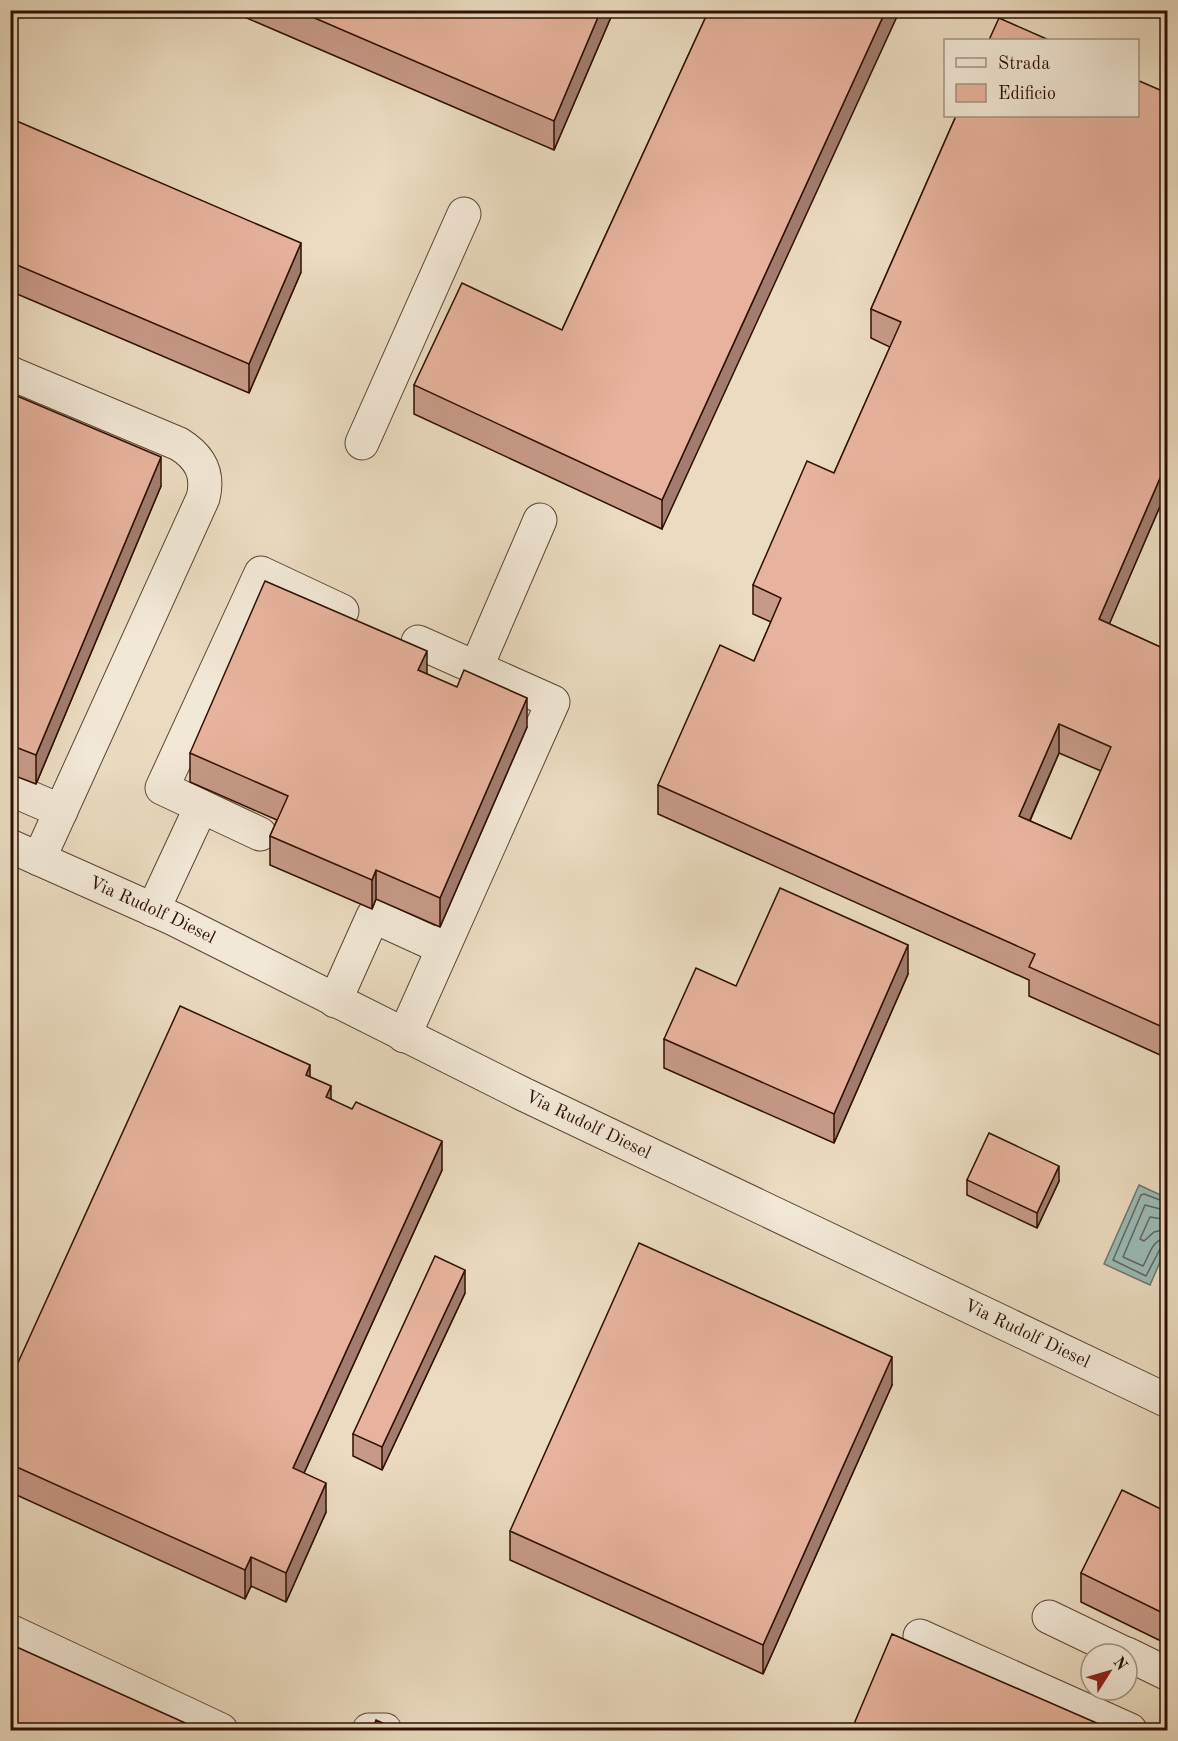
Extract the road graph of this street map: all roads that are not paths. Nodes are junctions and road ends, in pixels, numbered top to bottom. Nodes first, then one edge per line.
1 (464, 214) dead end
2 (10, 373) edge
3 (362, 443) dead end
4 (540, 520) dead end
5 (342, 611) dead end
6 (418, 642) dead end
7 (476, 668) junction
8 (10, 789) edge
9 (201, 807) junction
10 (61, 811) junction
11 (261, 834) dead end
12 (25, 852) edge
13 (153, 910) junction
14 (443, 948) junction
15 (335, 1001) junction
16 (404, 1036) junction
17 (1167, 1401) edge
18 (1049, 1617) dead end
19 (10, 1631) edge
20 (920, 1636) dead end
21 (1102, 1642) edge
22 (1139, 1660) edge
23 (1167, 1674) edge
24 (221, 1731) edge
25 (369, 1731) edge
26 (385, 1731) edge
27 (1130, 1731) edge

1 - 3 street
2 - 10 street
4 - 7 street
5 - 9 street
6 - 7 street
7 - 14 street
8 - 10 street
9 - 11 street
9 - 13 street
10 - 12 street
12 - 13 street, Via Rudolf Diesel
13 - 15 street, Via Rudolf Diesel
14 - 15 street
14 - 16 street
15 - 16 street, Via Rudolf Diesel
16 - 17 street, Via Rudolf Diesel
18 - 21 street
19 - 24 street
20 - 27 street
22 - 23 street
25 - 26 street

